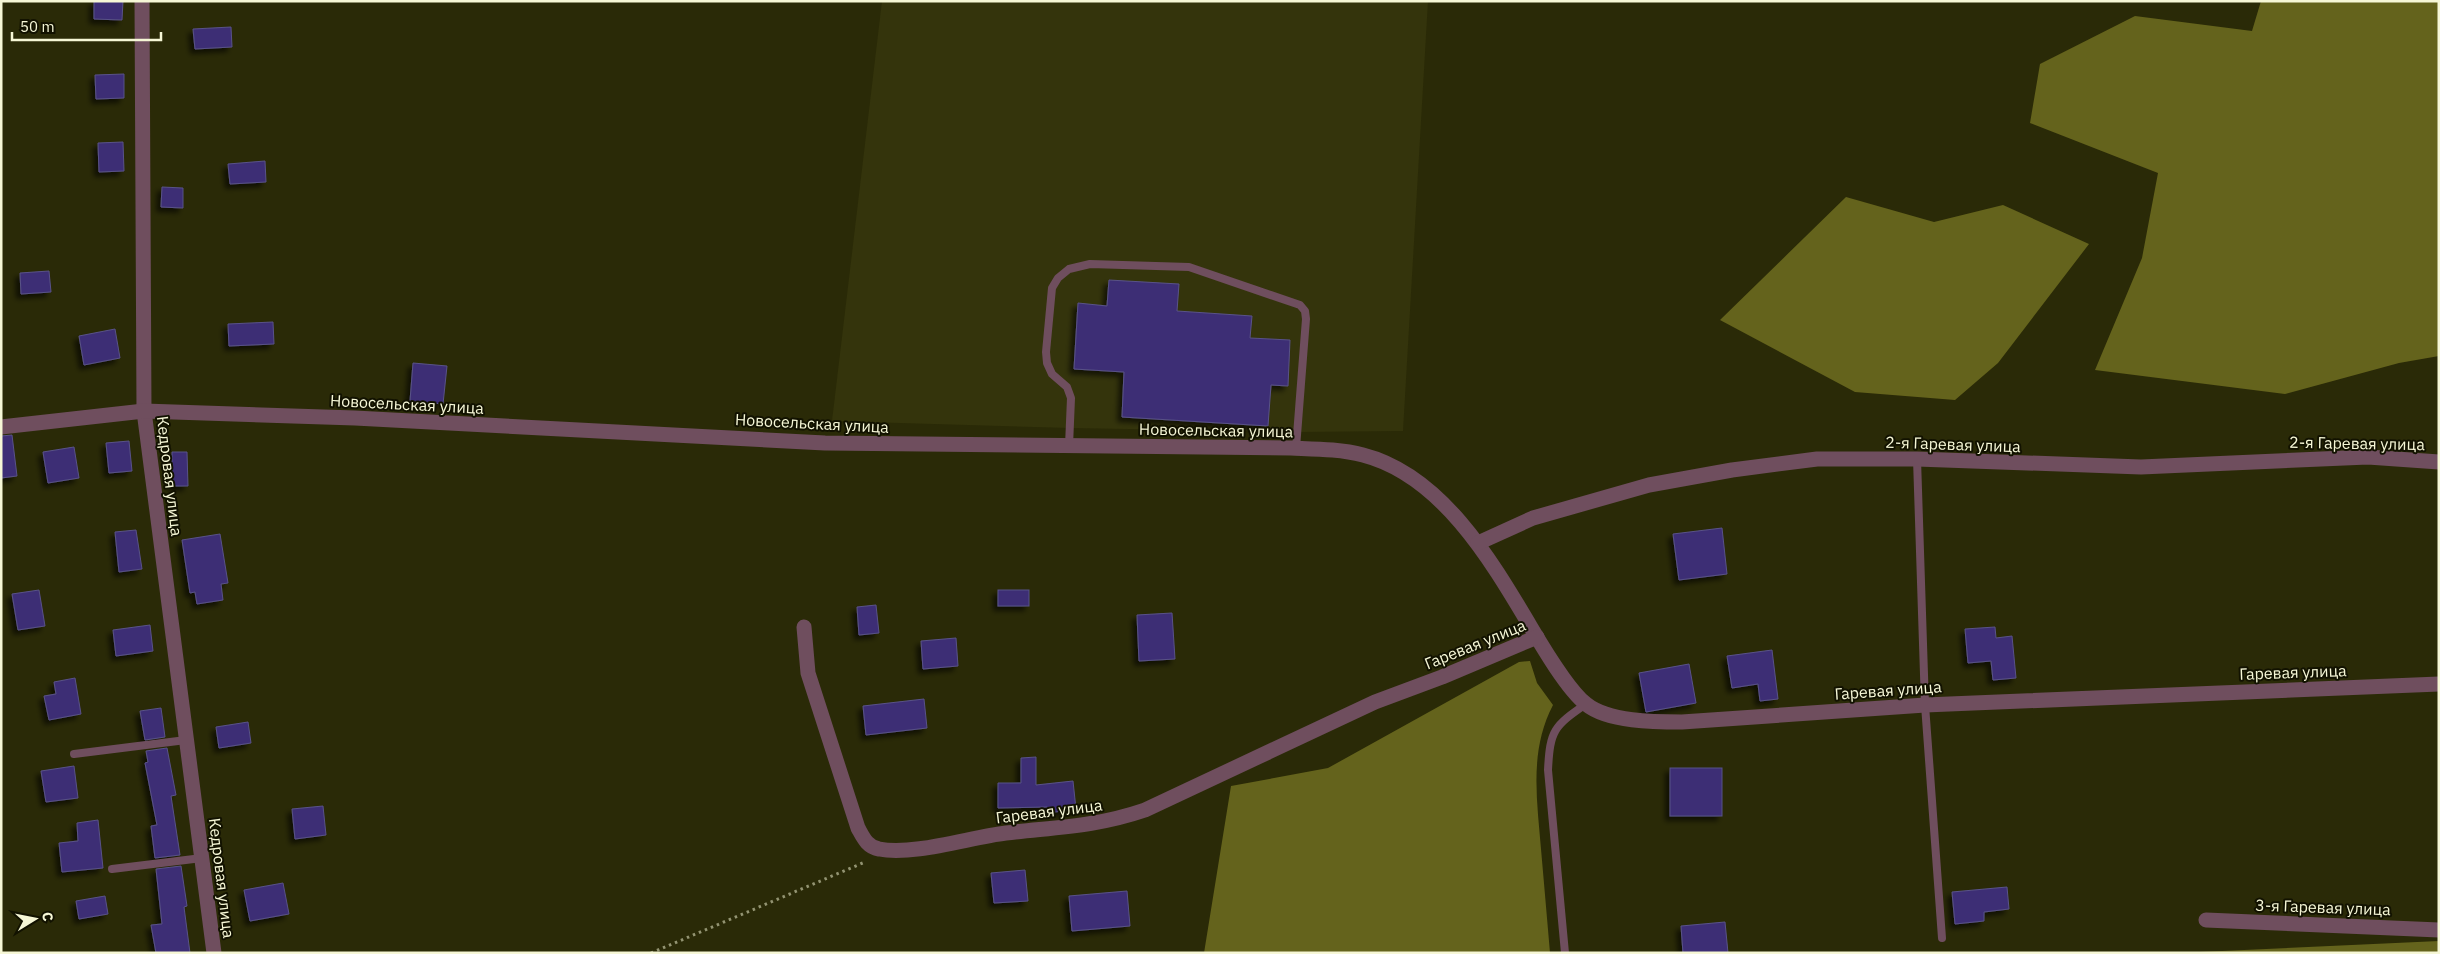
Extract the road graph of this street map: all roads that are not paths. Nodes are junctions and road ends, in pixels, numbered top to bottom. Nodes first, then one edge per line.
1 (142, 1) edge
2 (144, 412) junction
3 (1, 426) edge
4 (1069, 446) junction
5 (1296, 448) junction
6 (1917, 459) junction
7 (2439, 462) edge
8 (1478, 543) junction
9 (804, 627) dead end
10 (1537, 637) junction
11 (2439, 684) edge
12 (1586, 704) junction
13 (1925, 705) junction
14 (186, 740) junction
15 (74, 754) dead end
16 (202, 858) junction
17 (112, 869) dead end
18 (2206, 920) dead end
19 (2439, 930) edge
20 (1942, 938) dead end
21 (214, 953) edge
22 (1565, 953) edge

1 - 2 street, Кедровая улица
2 - 3 street, Новосельская улица
2 - 4 street, Новосельская улица
2 - 14 street, Кедровая улица
4 - 5 street, Новосельская улица
4 - 5 lane
5 - 8 street, Новосельская улица
6 - 7 street, 2-я Гаревая улица
6 - 8 street, 2-я Гаревая улица
6 - 13 lane
8 - 10 street, Новосельская улица
9 - 10 street, Гаревая улица
10 - 12 street, Гаревая улица
11 - 13 street, Гаревая улица
12 - 13 street, Гаревая улица
12 - 22 lane
13 - 20 lane
14 - 15 lane
14 - 16 street, Кедровая улица
16 - 17 lane
16 - 21 street, Кедровая улица
18 - 19 street, 3-я Гаревая улица

